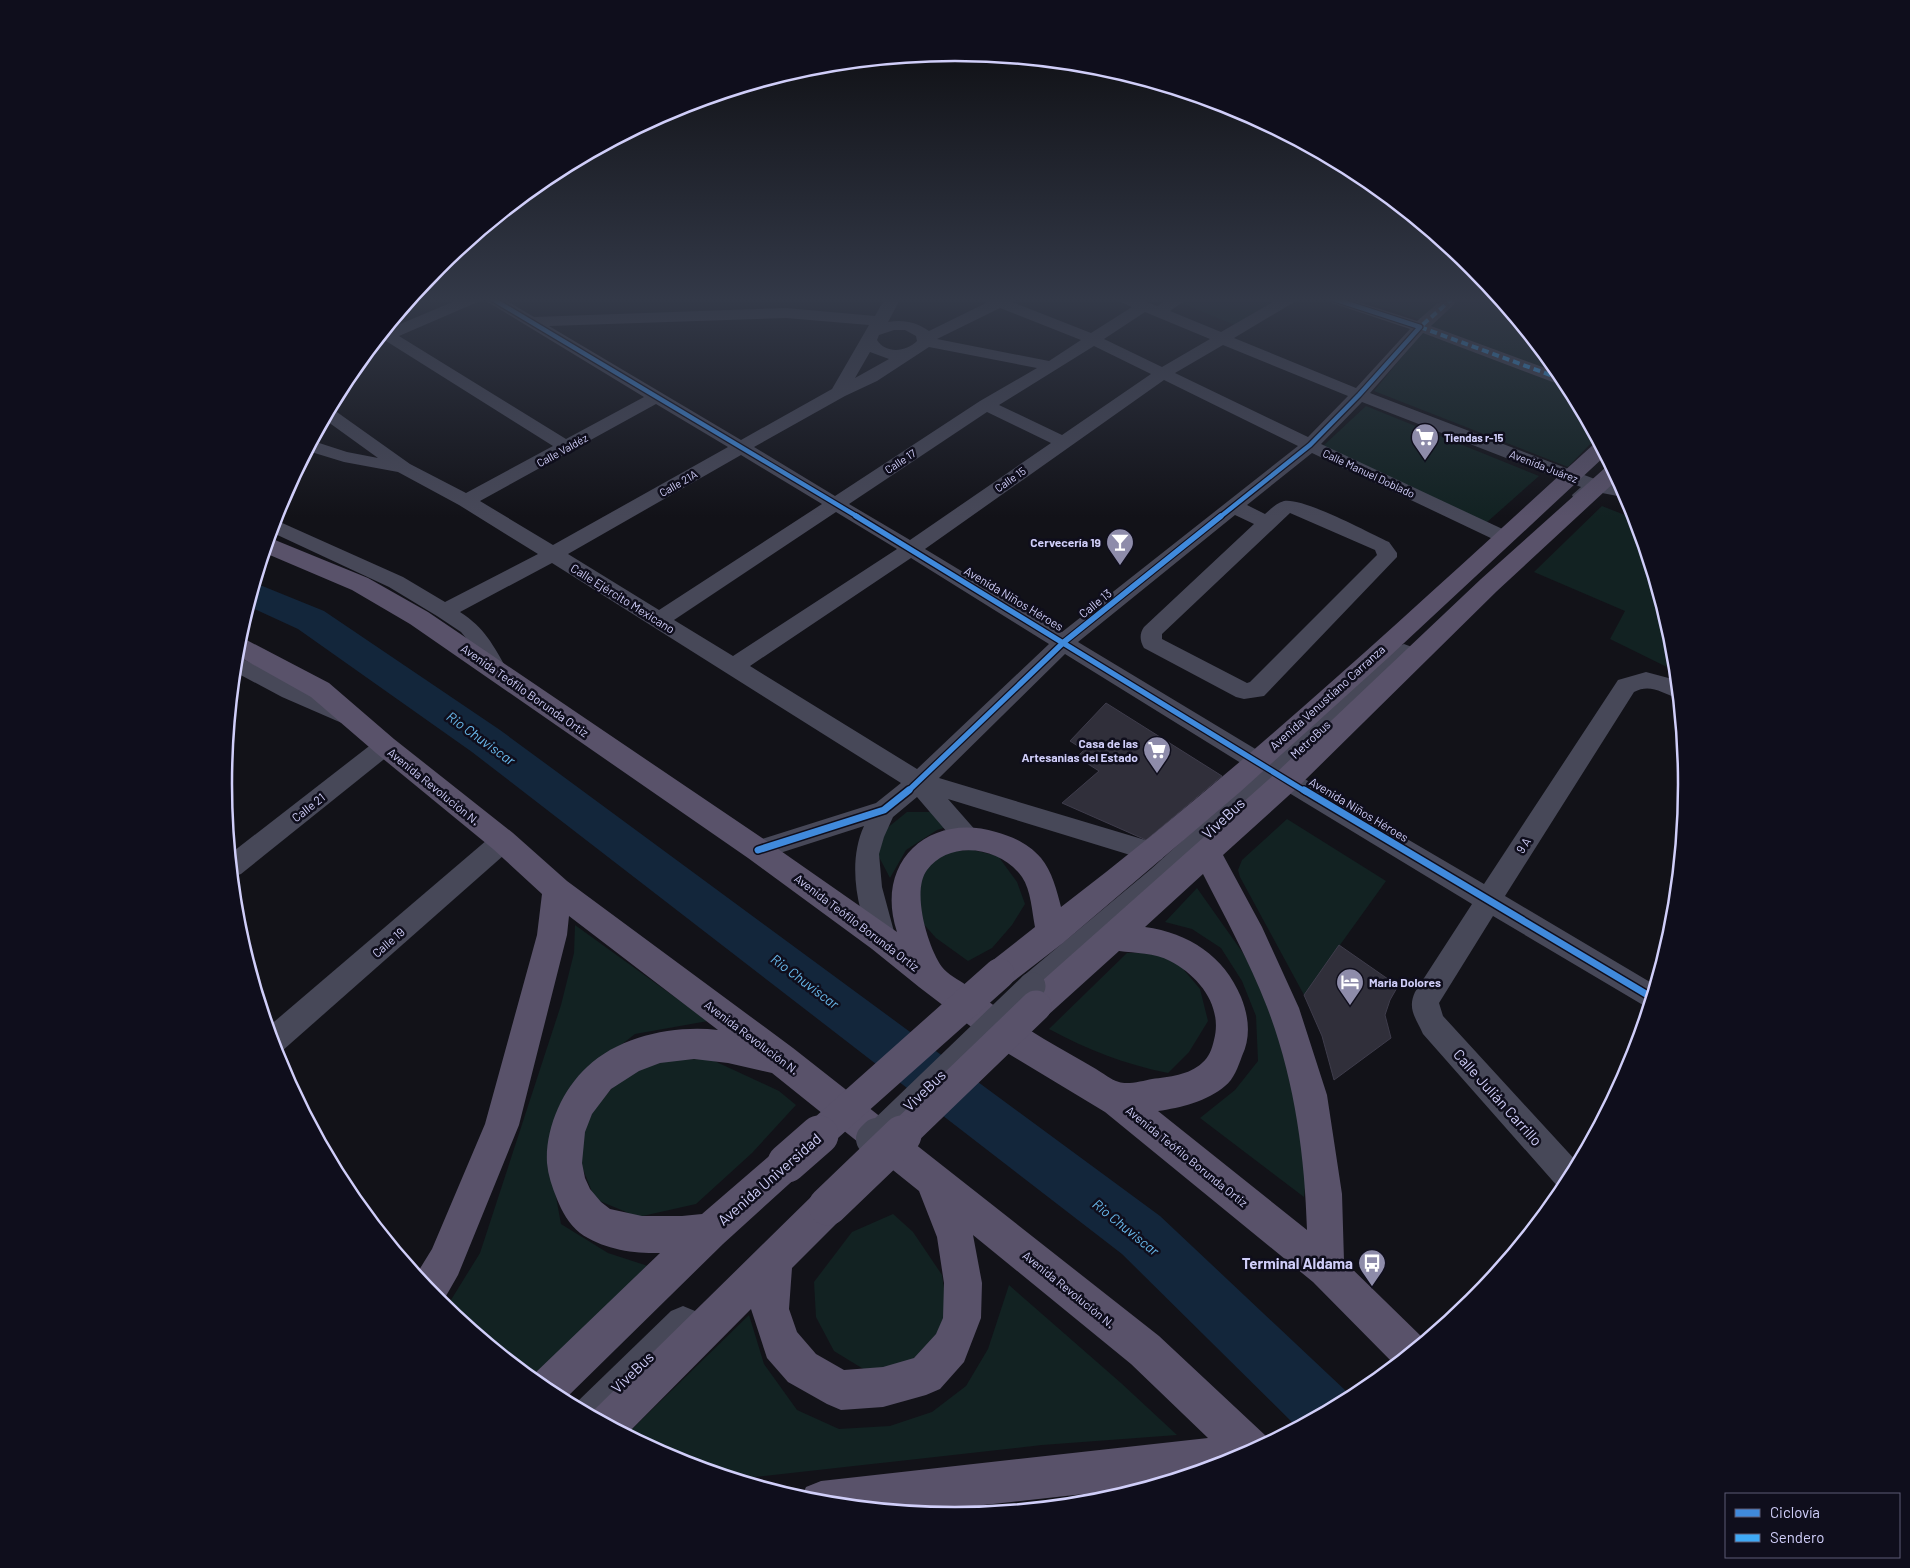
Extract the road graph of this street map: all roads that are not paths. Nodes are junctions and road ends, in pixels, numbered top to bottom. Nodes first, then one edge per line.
1 (440, 371) edge
2 (614, 371) edge
3 (851, 371) edge
4 (880, 371) edge
5 (1043, 371) edge
6 (1159, 371) edge
7 (1166, 371) edge
8 (1300, 371) edge
9 (1380, 371) edge
10 (1163, 373) junction
11 (839, 392) junction
12 (1359, 395) junction
13 (657, 397) junction
14 (986, 405) junction
15 (333, 417) edge
16 (1063, 442) junction
17 (1310, 445) junction
18 (566, 447) junction
19 (316, 448) edge
20 (740, 448) junction
21 (1597, 452) edge
22 (404, 468) junction
23 (1570, 476) junction
24 (1606, 480) edge
25 (1614, 489) edge
26 (466, 501) junction
27 (834, 504) junction
28 (1233, 506) junction
29 (1267, 523) junction
30 (279, 529) edge
31 (1504, 537) junction
32 (272, 548) edge
33 (911, 549) junction
34 (553, 554) junction
35 (444, 611) junction
36 (659, 620) junction
37 (1064, 642) junction
38 (245, 648) edge
39 (487, 663) junction
40 (242, 666) edge
41 (734, 666) junction
42 (1672, 687) edge
43 (355, 721) junction
44 (385, 746) junction
45 (1274, 775) junction
46 (919, 782) junction
47 (884, 810) junction
48 (968, 839) junction
49 (503, 842) junction
50 (758, 850) junction
51 (1153, 852) junction
52 (1206, 854) junction
53 (237, 863) edge
54 (557, 890) junction
55 (1486, 903) junction
56 (1052, 934) junction
57 (1114, 938) junction
58 (883, 939) junction
59 (999, 974) joint
60 (930, 977) junction
61 (1646, 994) edge
62 (1034, 996) junction
63 (1642, 1007) edge
64 (1428, 1016) joint
65 (278, 1037) edge
66 (781, 1059) junction
67 (1117, 1100) junction
68 (1565, 1171) edge
69 (932, 1179) junction
70 (820, 1201) junction
71 (710, 1231) junction
72 (774, 1261) junction
73 (1326, 1269) junction
74 (433, 1283) edge
75 (1406, 1348) edge
76 (552, 1384) edge
77 (594, 1410) edge
78 (612, 1420) edge
79 (1245, 1446) edge
80 (1214, 1458) edge
81 (849, 1499) edge

1 - 18 street
2 - 13 street, Avenida Niños Héroes
3 - 11 street
4 - 11 street, Calle 21A
5 - 14 street, Calle 17
6 - 10 street, Calle Manuel Doblado
7 - 10 street, Calle 15
8 - 12 street, Avenida Juárez
9 - 12 street, Calle 13
10 - 16 street, Calle 15
10 - 17 street, Calle Manuel Doblado
11 - 20 street, Calle 21A
12 - 17 street, Calle 13
12 - 23 street, Avenida Juárez
13 - 18 street, Calle Valdéz
13 - 20 street, Avenida Niños Héroes
14 - 16 street
14 - 27 street, Calle 17
15 - 22 street, Calle Ejército Mexicano
16 - 33 street, Calle 15
17 - 28 street, Calle 13
17 - 31 street, Calle Manuel Doblado
18 - 26 street, Calle Valdéz
19 - 22 street
20 - 27 street, Avenida Niños Héroes
20 - 34 street, Calle 21A
21 - 23 main road, Avenida Venustiano Carranza
22 - 26 street, Calle Ejército Mexicano
23 - 24 street, Avenida Juárez
23 - 31 main road, Avenida Venustiano Carranza
24 - 25 street
24 - 45 main road, Avenida Venustiano Carranza
26 - 34 street, Calle Ejército Mexicano
27 - 33 street, Avenida Niños Héroes
27 - 36 street, Calle 17
28 - 29 street
28 - 37 street, Calle 13
29 - 29 street
30 - 35 street
31 - 45 main road, Avenida Venustiano Carranza
32 - 39 main road, Avenida Teófilo Borunda Ortiz
33 - 37 street, Avenida Niños Héroes
33 - 41 street, Calle 15
34 - 35 street, Calle 21A
34 - 36 street, Calle Ejército Mexicano
35 - 39 street
36 - 41 street, Calle Ejército Mexicano
37 - 45 street, Avenida Niños Héroes
37 - 46 street, Calle 13
38 - 43 main road, Avenida Revolución N.
39 - 50 main road, Avenida Teófilo Borunda Ortiz
40 - 43 street
41 - 46 street, Calle Ejército Mexicano
42 - 55 street, 9 A
43 - 44 main road, Avenida Revolución N.
44 - 49 main road, Avenida Revolución N.
44 - 53 street, Calle 21
45 - 51 main road, Avenida Venustiano Carranza
45 - 52 main road, Avenida Venustiano Carranza
45 - 55 street
45 - 62 street, ViveBus
46 - 47 street, Calle 13
46 - 48 street
46 - 51 street
47 - 50 street, Calle 13
47 - 58 street
48 - 56 main road
48 - 60 main road
49 - 54 main road, Avenida Revolución N.
49 - 65 street, Calle 19
50 - 58 main road, Avenida Teófilo Borunda Ortiz
51 - 56 main road, Avenida Venustiano Carranza
52 - 57 main road, Avenida Venustiano Carranza
52 - 73 main road
54 - 66 main road, Avenida Revolución N.
54 - 74 main road
55 - 61 street
55 - 63 street
55 - 64 street, 9 A
56 - 59 main road, Avenida Venustiano Carranza
57 - 62 main road, Avenida Venustiano Carranza
57 - 67 main road
58 - 60 main road, Avenida Teófilo Borunda Ortiz
59 - 71 main road, Avenida Universidad, bridge
60 - 67 main road, Avenida Teófilo Borunda Ortiz
62 - 70 main road, bridge
64 - 68 street, Calle Julián Carrillo
66 - 69 main road, Avenida Revolución N.
66 - 71 main road
67 - 73 main road, Avenida Teófilo Borunda Ortiz
69 - 72 main road
69 - 79 main road, Avenida Revolución N.
70 - 72 main road
70 - 77 street, ViveBus
71 - 76 main road, Avenida Universidad
72 - 78 main road
73 - 75 main road, Avenida Teófilo Borunda Ortiz
80 - 81 main road

